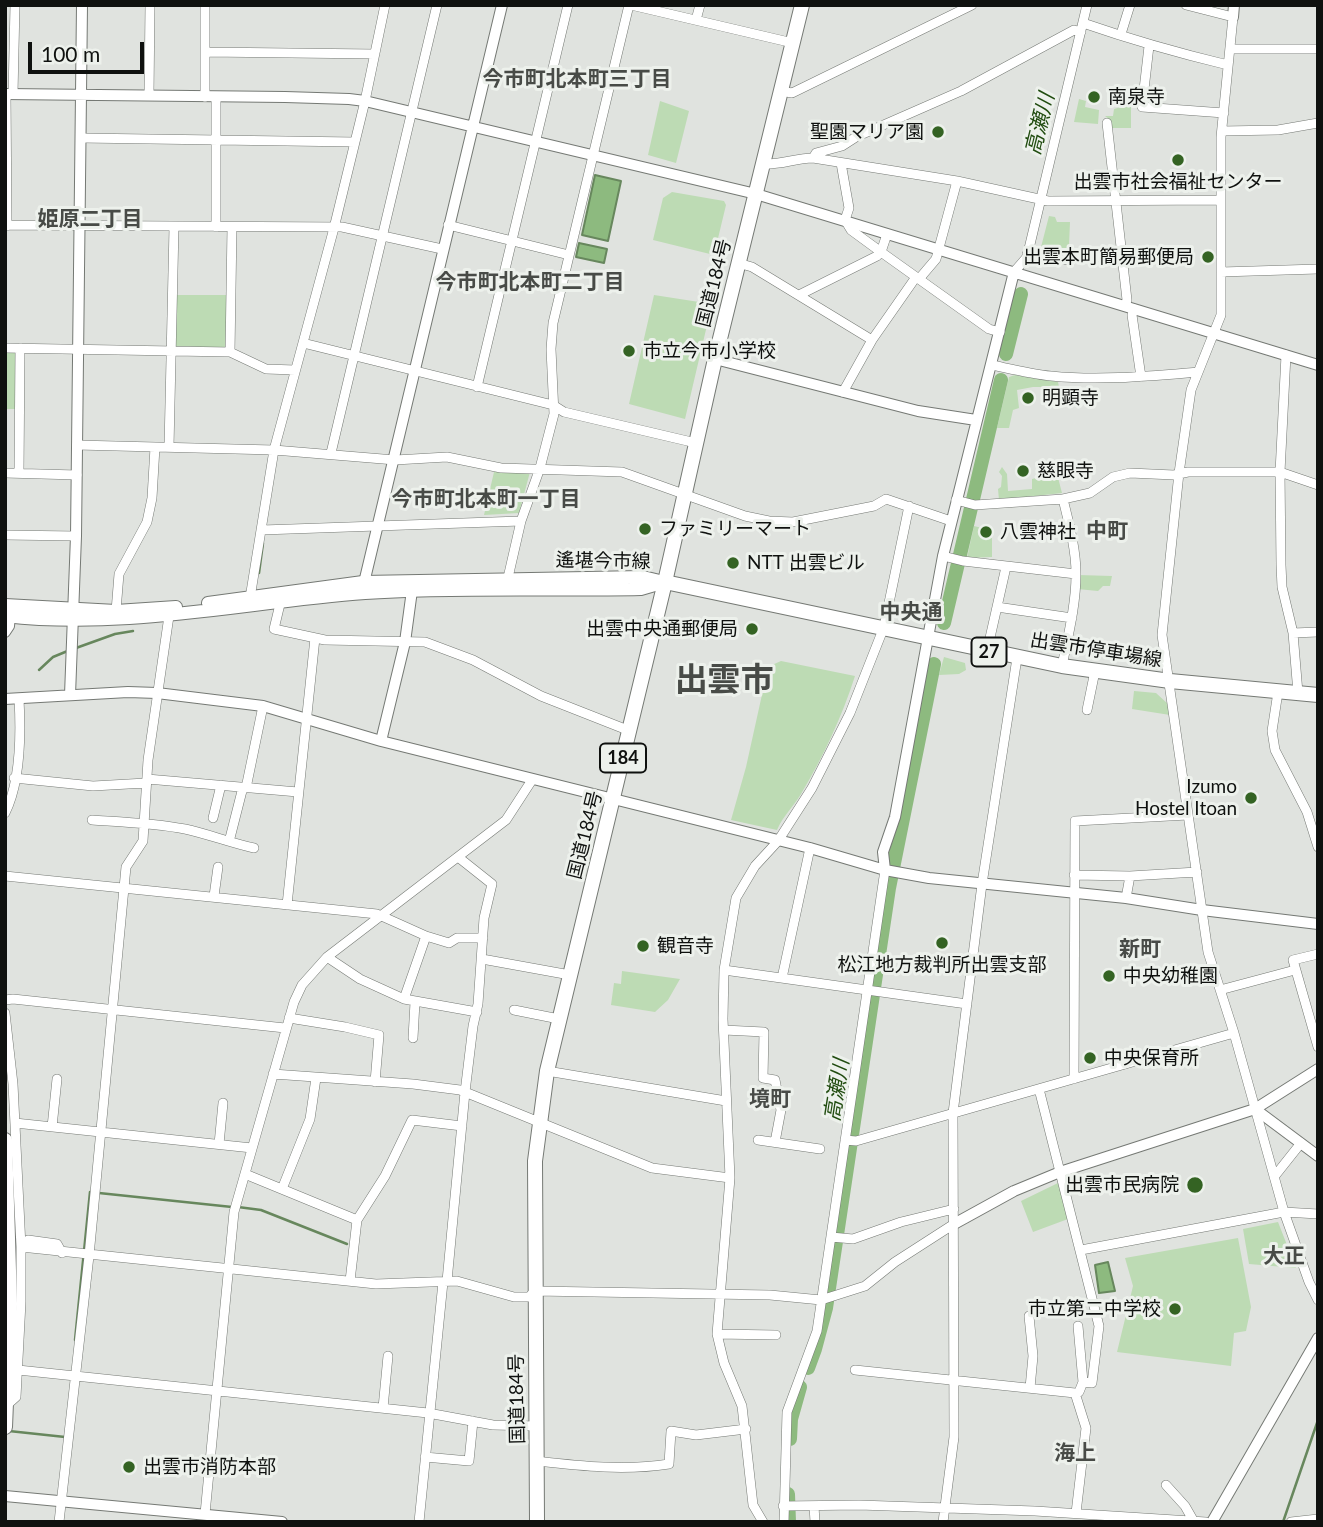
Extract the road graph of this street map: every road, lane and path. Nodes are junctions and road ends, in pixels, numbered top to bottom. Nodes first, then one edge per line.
1 (15, 5) edge
2 (82, 5) edge
3 (150, 5) edge
4 (205, 5) edge
5 (385, 5) edge
6 (437, 5) edge
7 (502, 5) edge
8 (568, 5) edge
9 (630, 5) edge
10 (700, 5) edge
11 (802, 5) edge
12 (972, 5) edge
13 (1087, 5) edge
14 (1130, 5) edge
15 (1186, 5) edge
16 (1234, 11) edge
17 (696, 20) junction
18 (10, 24) edge
19 (1082, 28) junction
20 (1121, 34) junction
21 (793, 43) junction
22 (1149, 46) junction
23 (1230, 49) junction
24 (1318, 49) edge
25 (205, 52) junction
26 (375, 54) junction
27 (1228, 65) junction
28 (780, 91) junction
29 (8, 94) edge
30 (82, 94) junction
31 (149, 95) junction
32 (211, 97) junction
33 (365, 101) junction
34 (412, 112) junction
35 (1224, 113) junction
36 (1107, 123) dead end
37 (1318, 124) edge
38 (473, 127) junction
39 (1222, 131) junction
40 (82, 138) junction
41 (216, 141) junction
42 (536, 141) junction
43 (355, 142) junction
44 (594, 155) junction
45 (813, 158) junction
46 (6, 161) edge
47 (841, 163) junction
48 (763, 164) junction
49 (957, 181) junction
50 (756, 194) junction
51 (1041, 198) junction
52 (1116, 199) junction
53 (1220, 200) junction
54 (845, 220) junction
55 (448, 225) junction
56 (6, 226) edge
57 (81, 226) junction
58 (173, 227) junction
59 (215, 227) junction
60 (232, 228) junction
61 (334, 228) junction
62 (887, 234) junction
63 (382, 238) junction
64 (512, 242) junction
65 (442, 249) junction
66 (939, 249) junction
67 (881, 252) junction
68 (1027, 254) junction
69 (1123, 254) junction
70 (569, 255) junction
71 (738, 263) junction
72 (1318, 269) edge
73 (1014, 272) junction
74 (1221, 272) junction
75 (918, 278) junction
76 (799, 295) junction
77 (1130, 308) junction
78 (1000, 332) junction
79 (1215, 334) junction
80 (872, 340) junction
81 (303, 343) junction
82 (5, 348) edge
83 (20, 348) junction
84 (79, 348) junction
85 (173, 351) junction
86 (230, 352) junction
87 (353, 355) junction
88 (1286, 355) junction
89 (715, 359) junction
90 (1317, 361) edge
91 (992, 365) junction
92 (295, 370) junction
93 (416, 372) junction
94 (1198, 372) junction
95 (1141, 377) junction
96 (477, 387) junction
97 (843, 392) junction
98 (553, 405) junction
99 (976, 420) junction
100 (696, 443) junction
101 (77, 445) junction
102 (155, 447) junction
103 (169, 447) junction
104 (274, 450) junction
105 (331, 453) junction
106 (394, 460) junction
107 (540, 467) junction
108 (1280, 472) junction
109 (5, 473) edge
110 (19, 473) junction
111 (1179, 473) junction
112 (77, 475) junction
113 (1318, 485) edge
114 (684, 494) junction
115 (1063, 499) junction
116 (956, 500) junction
117 (909, 506) junction
118 (521, 521) junction
119 (951, 521) junction
120 (376, 526) junction
121 (262, 530) junction
122 (5, 535) edge
123 (76, 536) junction
124 (943, 556) junction
125 (1006, 567) junction
126 (1076, 573) junction
127 (665, 582) junction
128 (412, 585) junction
129 (507, 586) junction
130 (363, 588) junction
131 (250, 598) junction
132 (280, 604) junction
133 (997, 607) junction
134 (116, 611) junction
135 (7, 612) edge
136 (72, 615) junction
137 (169, 616) junction
138 (1072, 618) junction
139 (884, 627) junction
140 (5, 632) edge
141 (1293, 632) junction
142 (1318, 632) edge
143 (315, 638) junction
144 (928, 638) junction
145 (405, 642) junction
146 (988, 651) junction
147 (1017, 658) junction
148 (1062, 666) junction
149 (1094, 671) junction
150 (1170, 681) junction
151 (1278, 692) junction
152 (157, 693) junction
153 (1298, 693) junction
154 (70, 695) junction
155 (1318, 695) edge
156 (5, 699) edge
157 (19, 699) junction
158 (263, 706) junction
159 (1087, 710) dead end
160 (305, 719) junction
161 (630, 731) junction
162 (381, 741) junction
163 (14, 778) junction
164 (532, 780) junction
165 (146, 781) junction
166 (221, 785) junction
167 (244, 787) junction
168 (298, 792) junction
169 (613, 800) junction
170 (5, 813) edge
171 (1188, 816) junction
172 (212, 818) dead end
173 (92, 820) dead end
174 (144, 823) junction
175 (230, 838) dead end
176 (778, 841) junction
177 (1318, 847) edge
178 (254, 848) dead end
179 (810, 848) junction
180 (458, 857) junction
181 (218, 867) dead end
182 (885, 870) junction
183 (1197, 872) junction
184 (1074, 875) junction
185 (5, 876) edge
186 (1130, 876) junction
187 (982, 884) junction
188 (125, 888) junction
189 (1074, 894) junction
190 (214, 896) junction
191 (1126, 898) junction
192 (286, 905) junction
193 (1202, 911) junction
194 (380, 915) junction
195 (1318, 924) edge
196 (426, 936) junction
197 (483, 938) junction
198 (1318, 954) edge
199 (327, 957) junction
200 (482, 959) junction
201 (724, 970) junction
202 (1295, 970) junction
203 (570, 975) junction
204 (782, 978) junction
205 (1220, 990) junction
206 (866, 991) junction
207 (404, 999) junction
208 (415, 1002) junction
209 (9, 1003) edge
210 (967, 1004) junction
211 (112, 1010) junction
212 (514, 1010) dead end
213 (477, 1012) junction
214 (5, 1013) edge
215 (289, 1017) junction
216 (559, 1019) junction
217 (285, 1028) junction
218 (724, 1030) junction
219 (1234, 1034) junction
220 (413, 1038) dead end
221 (1318, 1047) edge
222 (8, 1057) edge
223 (1318, 1069) edge
224 (547, 1071) junction
225 (273, 1074) junction
226 (316, 1078) junction
227 (57, 1079) dead end
228 (1074, 1079) junction
229 (375, 1082) junction
230 (1038, 1089) junction
231 (465, 1092) junction
232 (726, 1101) junction
233 (223, 1103) dead end
234 (1255, 1109) junction
235 (953, 1113) junction
236 (539, 1122) junction
237 (15, 1123) junction
238 (462, 1126) junction
239 (52, 1127) junction
240 (100, 1133) junction
241 (5, 1139) edge
242 (758, 1140) dead end
243 (845, 1140) junction
244 (775, 1142) junction
245 (1301, 1143) junction
246 (219, 1144) junction
247 (252, 1148) junction
248 (820, 1149) dead end
249 (1318, 1156) edge
250 (1060, 1172) junction
251 (245, 1174) junction
252 (1274, 1177) junction
253 (730, 1178) junction
254 (8, 1185) junction
255 (282, 1189) junction
256 (18, 1197) junction
257 (954, 1209) junction
258 (1284, 1212) junction
259 (1318, 1214) edge
260 (357, 1220) junction
261 (954, 1224) junction
262 (37, 1236) dead end
263 (831, 1237) junction
264 (24, 1244) junction
265 (60, 1248) junction
266 (1082, 1250) junction
267 (89, 1256) junction
268 (229, 1269) junction
269 (350, 1281) junction
270 (445, 1282) junction
271 (535, 1292) junction
272 (719, 1295) junction
273 (821, 1300) junction
274 (1318, 1300) edge
275 (10, 1304) junction
276 (1029, 1316) dead end
277 (20, 1319) junction
278 (1078, 1326) dead end
279 (717, 1334) junction
280 (776, 1335) dead end
281 (1318, 1340) edge
282 (388, 1356) dead end
283 (18, 1370) junction
284 (855, 1370) dead end
285 (76, 1376) junction
286 (954, 1381) junction
287 (1083, 1382) junction
288 (1030, 1388) junction
289 (216, 1390) junction
290 (1075, 1392) junction
291 (7, 1405) junction
292 (383, 1408) junction
293 (428, 1413) junction
294 (473, 1421) junction
295 (536, 1426) junction
296 (5, 1427) edge
297 (746, 1429) junction
298 (425, 1457) junction
299 (537, 1461) junction
300 (1166, 1485) dead end
301 (5, 1496) edge
302 (61, 1501) junction
303 (783, 1506) junction
304 (814, 1506) junction
305 (945, 1508) junction
306 (1035, 1511) junction
307 (1076, 1513) junction
308 (205, 1514) junction
309 (1318, 1519) edge
310 (1193, 1520) junction
311 (60, 1522) edge
312 (282, 1522) edge
313 (419, 1522) edge
314 (537, 1522) edge
315 (763, 1522) edge
316 (783, 1522) edge
317 (815, 1522) edge
318 (943, 1522) edge
319 (1034, 1522) edge
320 (1206, 1522) edge
321 (1212, 1522) edge
322 (1291, 1522) edge

1 - 18 street
2 - 30 street
3 - 31 street
4 - 25 street
5 - 26 street
6 - 34 street
7 - 38 street
8 - 42 street
9 - 17 street
9 - 44 street
10 - 17 street
11 - 21 main road, 国道184号 / 184
12 - 28 street
13 - 19 street
14 - 20 street
15 - 16 street
16 - 23 street
17 - 21 street
18 - 29 street
19 - 20 street
19 - 45 street
19 - 51 street
20 - 22 street
21 - 28 main road, 国道184号 / 184
22 - 27 street
22 - 35 street
23 - 24 street
23 - 27 street
25 - 26 street
25 - 32 street
26 - 33 street
27 - 35 street
28 - 48 main road, 国道184号 / 184
29 - 30 street
29 - 46 street
30 - 31 street
30 - 40 street
31 - 32 street
32 - 33 street
32 - 41 street
33 - 34 street
33 - 43 street
34 - 38 street
34 - 63 street
35 - 39 street
36 - 52 street
37 - 39 street
38 - 42 street
38 - 55 street
39 - 53 street
40 - 41 street
40 - 57 street
41 - 43 street
41 - 59 street
42 - 44 street
42 - 64 street
43 - 61 street
44 - 50 street
44 - 70 street
45 - 47 street
45 - 48 street
46 - 56 street
47 - 49 street
47 - 54 street
48 - 50 main road, 国道184号 / 184
49 - 51 street
49 - 66 street
50 - 54 street
50 - 71 main road, 国道184号 / 184
51 - 52 street
51 - 68 street
52 - 53 street
52 - 69 street
53 - 74 street
54 - 62 street
54 - 67 street
55 - 64 street
55 - 65 street
56 - 57 street
57 - 58 street
57 - 84 street
58 - 59 street
58 - 85 street
59 - 60 street
60 - 61 street
60 - 86 street
61 - 63 street
61 - 81 street
62 - 66 street
62 - 67 street
63 - 65 street
63 - 87 street
64 - 70 street
64 - 96 street
65 - 93 street
66 - 73 street
66 - 75 street
67 - 75 street
67 - 76 street
68 - 69 street
68 - 73 street
69 - 77 street
70 - 98 street
71 - 76 street
71 - 89 main road, 国道184号 / 184
72 - 74 street
73 - 77 street
73 - 78 street
74 - 79 street
75 - 78 street
75 - 80 street
76 - 80 street
77 - 79 street
77 - 95 street
78 - 91 street
79 - 88 street
79 - 94 street
80 - 97 street
81 - 87 street
81 - 92 street
82 - 83 street
83 - 84 street
83 - 110 street
84 - 85 street
84 - 101 street
85 - 86 street
85 - 103 street
86 - 92 street
87 - 93 street
87 - 105 street
88 - 90 street
88 - 108 street
89 - 97 street
89 - 100 main road, 国道184号 / 184
91 - 95 street
91 - 99 street
92 - 104 street
93 - 96 street
93 - 106 street
94 - 95 street
94 - 111 street
96 - 98 street
97 - 99 street
98 - 100 street
98 - 107 street
99 - 116 street
100 - 114 main road, 国道184号 / 184
101 - 102 street
101 - 112 street
102 - 103 street
102 - 134 street
103 - 104 street
104 - 105 street
104 - 121 street
105 - 106 street
106 - 107 street
106 - 120 street
107 - 114 street
107 - 118 street
108 - 111 street
108 - 113 street
108 - 141 street
109 - 110 street
110 - 112 street
111 - 115 street
111 - 150 street
112 - 123 street
114 - 117 street
114 - 127 main road, 国道184号 / 184
115 - 116 street
115 - 126 street
116 - 119 street
117 - 119 street
117 - 139 street
118 - 120 street
118 - 129 street
119 - 124 street
120 - 121 street
120 - 130 street
121 - 131 street
122 - 123 street
123 - 136 street
124 - 125 street
124 - 144 street
125 - 126 street
125 - 133 street
126 - 138 street
127 - 129 main road, 遙堪今市線
127 - 139 main road, 出雲市停車場線 / 27
127 - 161 main road, 国道184号 / 184
128 - 129 main road, 遙堪今市線
128 - 130 main road, 遙堪今市線
128 - 145 street
130 - 131 main road, 遙堪今市線
130 - 132 main road, 遙堪今市線
131 - 134 main road, 遙堪今市線
132 - 137 main road, 遙堪今市線
132 - 143 street
133 - 138 street
133 - 146 street
134 - 136 main road, 遙堪今市線
135 - 136 main road, 遙堪今市線
135 - 140 street
136 - 137 main road, 遙堪今市線
136 - 154 street
137 - 152 street
138 - 148 street
139 - 144 main road, 出雲市停車場線 / 27
139 - 176 street
141 - 142 street
141 - 153 street
143 - 145 street
143 - 160 street
144 - 146 main road, 出雲市停車場線 / 27
144 - 182 street
145 - 161 street
145 - 162 street
146 - 147 main road, 出雲市停車場線 / 27
147 - 148 main road, 出雲市停車場線 / 27
147 - 187 street
148 - 149 main road, 出雲市停車場線 / 27
149 - 150 main road, 出雲市停車場線 / 27
149 - 159 street
150 - 151 main road, 出雲市停車場線 / 27
150 - 171 street
151 - 153 main road, 出雲市停車場線 / 27
151 - 177 street
152 - 154 street
152 - 158 street
152 - 165 street
153 - 155 main road, 出雲市停車場線 / 27
154 - 157 street
156 - 157 street
157 - 163 street
158 - 160 street
158 - 167 street
160 - 162 street
160 - 168 street
161 - 169 main road, 国道184号 / 184
162 - 164 street
163 - 165 street
163 - 170 street
164 - 169 street
164 - 180 street
165 - 166 street
165 - 174 street
166 - 167 street
166 - 172 street
167 - 168 street
167 - 175 street
168 - 192 street
169 - 176 street
169 - 203 main road, 国道184号 / 184
171 - 183 street
171 - 184 street
173 - 174 street
174 - 178 street
174 - 188 street
176 - 179 street
176 - 201 street
179 - 182 street
179 - 204 street
180 - 194 street
180 - 197 street
181 - 190 street
182 - 187 street
182 - 206 street
183 - 186 street
183 - 193 street
184 - 186 street
184 - 189 street
185 - 188 street
186 - 191 street
187 - 189 street
187 - 210 street
188 - 190 street
188 - 211 street
189 - 191 street
189 - 228 street
190 - 192 street
191 - 193 street
192 - 194 street
193 - 195 street
193 - 205 street
194 - 196 street
194 - 199 street
196 - 197 street
196 - 207 street
197 - 200 street
198 - 202 street
199 - 207 street
199 - 215 street
200 - 203 street
200 - 213 street
201 - 204 street
201 - 218 street
202 - 205 street
202 - 221 street
203 - 216 main road, 国道184号 / 184
204 - 206 street
205 - 219 street
206 - 210 street
206 - 243 street
207 - 208 street
208 - 213 street
208 - 220 street
209 - 211 street
210 - 235 street
211 - 217 street
211 - 240 street
212 - 216 street
213 - 231 street
214 - 222 street
215 - 217 street
215 - 229 street
216 - 224 main road, 国道184号 / 184
217 - 225 street
218 - 232 street
218 - 244 street
219 - 228 street
219 - 234 street
222 - 237 street
223 - 234 street
224 - 232 street
224 - 236 main road, 国道184号 / 184
225 - 226 street
225 - 247 street
226 - 229 street
226 - 255 street
227 - 239 street
228 - 230 street
229 - 231 street
230 - 235 street
230 - 250 street
231 - 236 street
231 - 238 street
232 - 253 street
233 - 246 street
234 - 245 street
234 - 250 street
234 - 252 street
235 - 243 street
235 - 257 street
236 - 253 street
236 - 271 main road, 国道184号 / 184
237 - 239 street
237 - 256 street
238 - 260 street
238 - 270 street
239 - 240 street
240 - 246 street
240 - 267 street
241 - 254 main road
242 - 244 street
243 - 263 street
244 - 248 street
245 - 249 street
245 - 252 street
246 - 247 street
247 - 251 street
250 - 261 street
250 - 266 street
251 - 255 street
251 - 268 street
252 - 258 street
253 - 272 street
254 - 256 street
254 - 275 main road
255 - 260 street
256 - 264 street
257 - 261 street
257 - 263 street
258 - 259 street
258 - 266 street
258 - 274 street
260 - 269 street
261 - 273 street
261 - 286 street
262 - 265 street
263 - 273 street
264 - 265 street
264 - 277 street
265 - 267 street
266 - 287 street
267 - 268 street
267 - 285 street
268 - 269 street
268 - 289 street
269 - 270 street
270 - 271 street
270 - 293 street
271 - 272 street
271 - 295 main road, 国道184号 / 184
272 - 273 street
272 - 279 street
273 - 303 street
275 - 277 street
275 - 291 main road
276 - 288 street
277 - 283 street
278 - 287 street
279 - 280 street
279 - 297 street
281 - 321 street
282 - 292 street
283 - 285 street
283 - 291 street
284 - 286 street
285 - 289 street
285 - 302 street
286 - 288 street
286 - 305 street
287 - 290 street
288 - 290 street
289 - 292 street
289 - 308 street
290 - 307 street
291 - 296 main road
292 - 293 street
293 - 294 street
293 - 298 street
294 - 295 street
294 - 298 street
295 - 299 main road, 国道184号 / 184
297 - 299 street
297 - 315 street
298 - 313 street
299 - 314 main road, 国道184号 / 184
300 - 310 street
301 - 302 street
302 - 308 street
302 - 311 street
303 - 304 street
303 - 316 street
304 - 305 street
304 - 317 street
305 - 306 street
305 - 318 street
306 - 307 street
306 - 319 street
307 - 310 street
308 - 312 street
309 - 322 street
310 - 320 street

